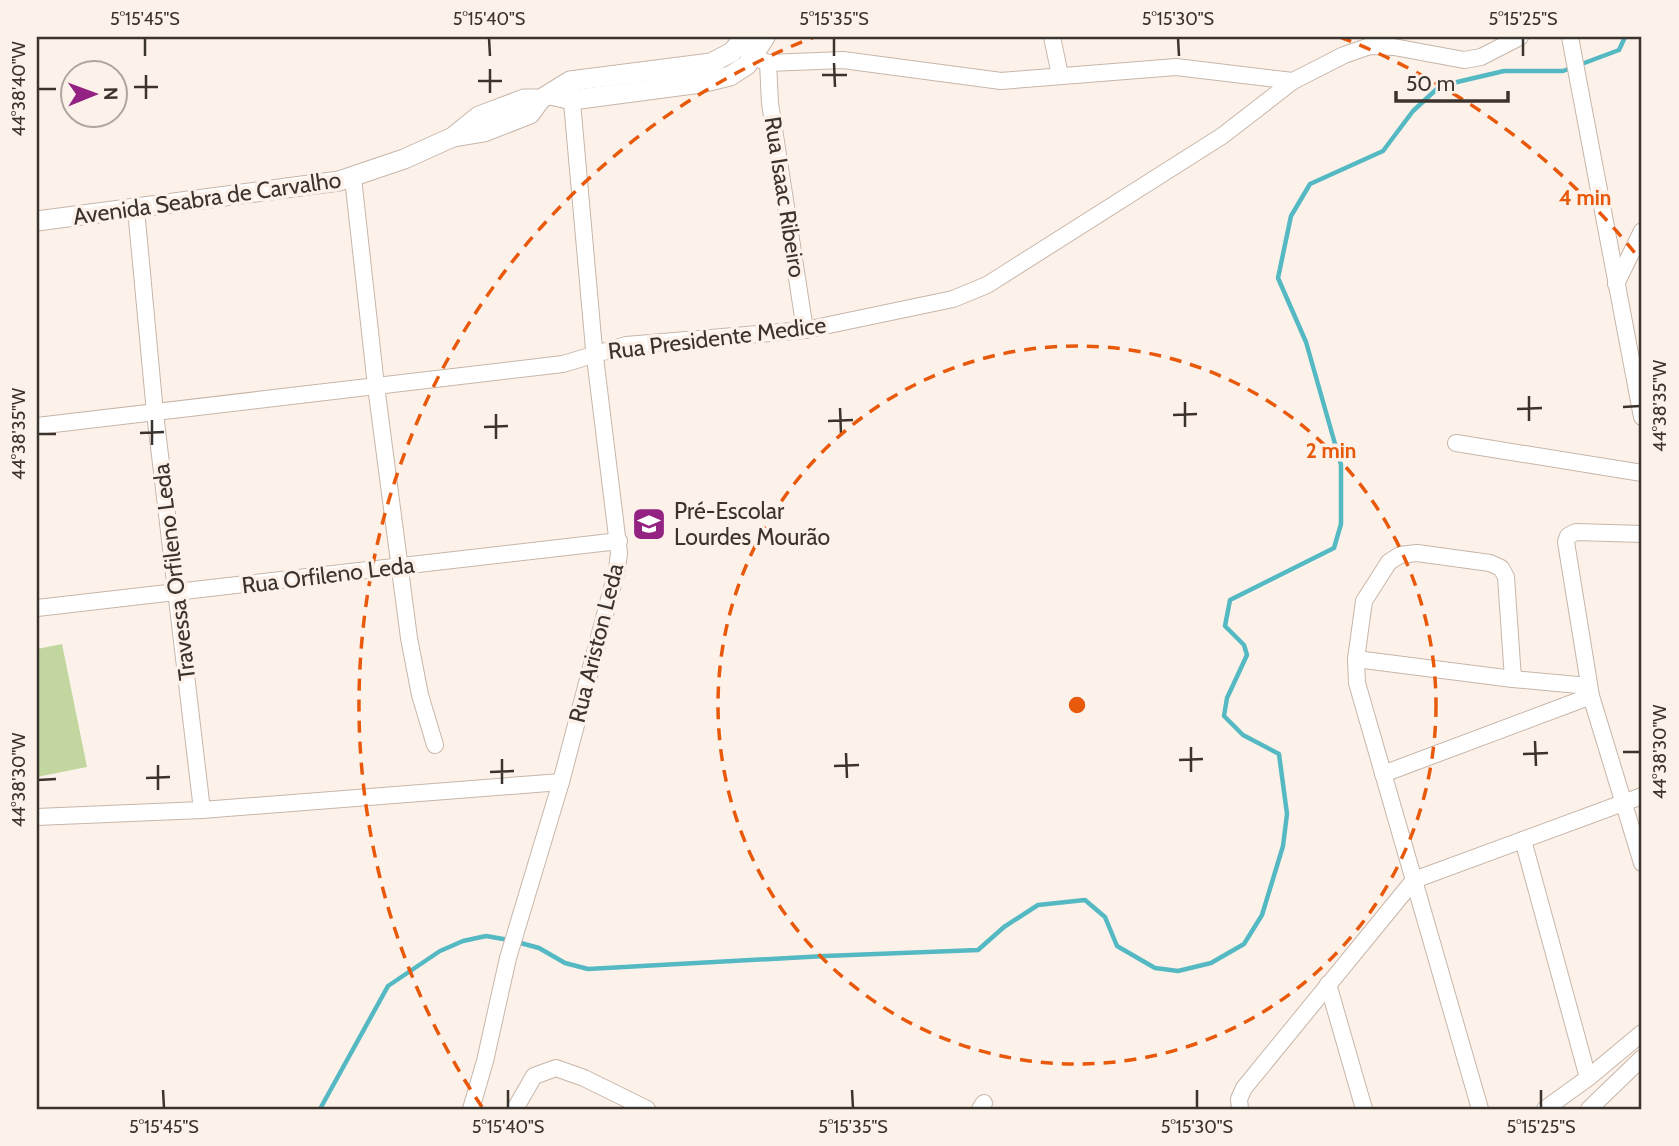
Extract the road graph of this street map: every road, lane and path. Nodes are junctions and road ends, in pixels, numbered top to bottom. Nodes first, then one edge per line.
1 (765, 37) edge
2 (1052, 37) edge
3 (1520, 37) edge
4 (1570, 37) edge
5 (749, 55) edge
6 (1060, 75) junction
7 (1293, 81) junction
8 (571, 91) junction
9 (353, 178) junction
10 (136, 209) junction
11 (37, 221) edge
12 (1642, 231) edge
13 (1616, 284) junction
14 (805, 330) junction
15 (595, 354) junction
16 (376, 386) junction
17 (155, 413) junction
18 (1642, 417) edge
19 (37, 426) edge
20 (1456, 443) dead end
21 (1642, 473) edge
22 (1642, 534) edge
23 (619, 541) junction
24 (400, 566) junction
25 (175, 592) junction
26 (37, 608) edge
27 (1356, 659) junction
28 (1513, 679) junction
29 (1590, 691) junction
30 (435, 745) dead end
31 (1384, 774) junction
32 (561, 782) junction
33 (1642, 796) edge
34 (1624, 802) junction
35 (202, 810) junction
36 (37, 817) edge
37 (1522, 840) junction
38 (1642, 863) edge
39 (1414, 880) junction
40 (1328, 984) junction
41 (1642, 1033) edge
42 (1642, 1058) edge
43 (1588, 1078) junction
44 (471, 1109) edge
45 (515, 1109) edge
46 (647, 1109) edge
47 (1240, 1109) edge
48 (1364, 1109) edge
49 (1480, 1109) edge
50 (1545, 1109) edge
51 (1589, 1109) edge

1 - 5 main road
2 - 6 street
3 - 7 street, Rua Presidente Medice
4 - 13 street
5 - 6 street
5 - 8 main road
5 - 8 main road
5 - 14 street, Rua Isaac Ribeiro
6 - 7 street
7 - 14 street, Rua Presidente Medice
8 - 9 main road, Avenida Seabra de Carvalho
8 - 15 street, Rua Ariston Leda
9 - 10 main road, Avenida Seabra de Carvalho
9 - 16 street
10 - 11 main road, Avenida Seabra de Carvalho
10 - 17 street, Travessa Orfileno Leda
12 - 13 street
13 - 18 street
14 - 15 street, Rua Presidente Medice
15 - 16 street, Rua Presidente Medice
15 - 23 street, Rua Ariston Leda
16 - 17 street, Rua Presidente Medice
16 - 24 street
17 - 19 street, Rua Presidente Medice
17 - 25 street, Travessa Orfileno Leda
20 - 21 street
22 - 29 street
23 - 24 street, Rua Orfileno Leda
23 - 32 street, Rua Ariston Leda
24 - 25 street, Rua Orfileno Leda
24 - 30 street
25 - 26 street, Rua Orfileno Leda
25 - 35 street, Travessa Orfileno Leda
27 - 28 street
27 - 28 street
27 - 31 street
28 - 29 street
29 - 31 street
29 - 34 street
31 - 39 street
32 - 35 street
32 - 44 street, Rua Ariston Leda
33 - 34 street
34 - 37 street
34 - 38 street
35 - 36 street
37 - 39 street
37 - 43 street
39 - 40 street
39 - 49 street
40 - 47 street
40 - 48 street
41 - 43 street
42 - 51 street
43 - 50 street
45 - 46 street

